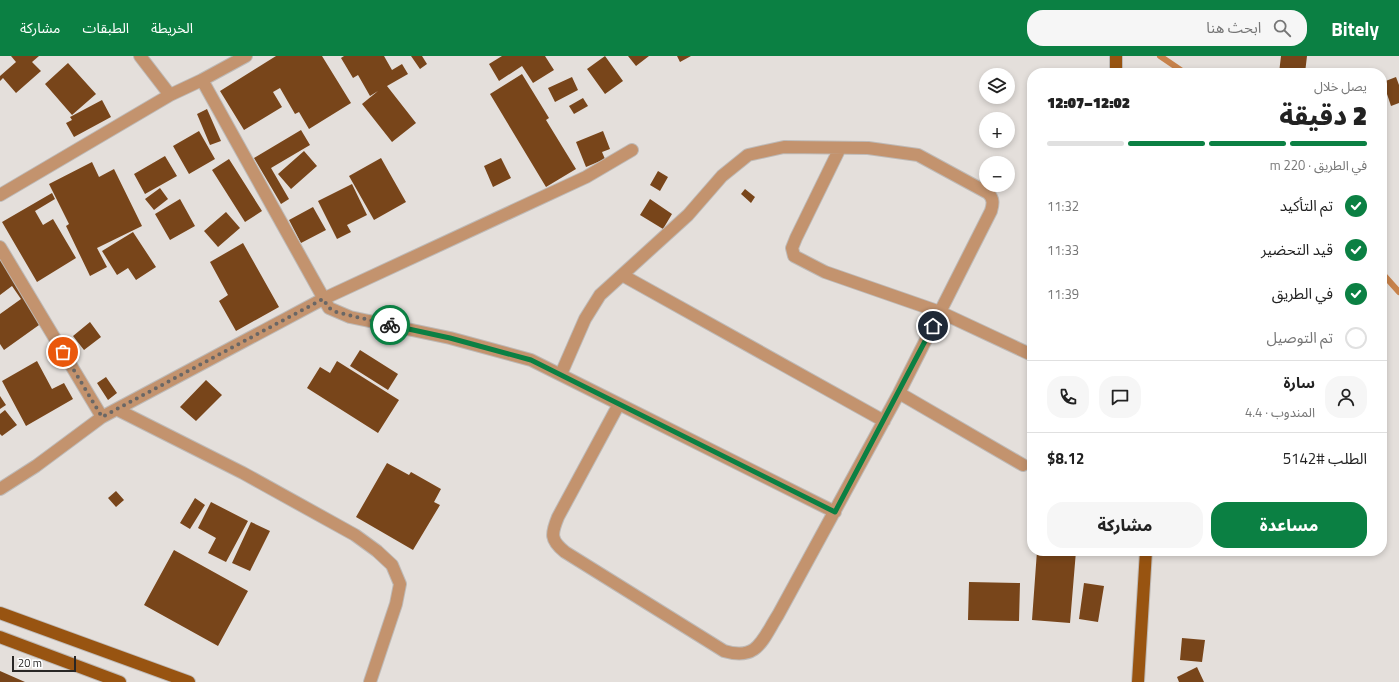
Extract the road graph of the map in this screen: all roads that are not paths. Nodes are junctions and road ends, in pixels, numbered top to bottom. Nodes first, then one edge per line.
1 (140, 56) edge
2 (246, 56) edge
3 (1116, 56) edge
4 (1116, 68) edge
5 (202, 80) junction
6 (170, 95) junction
7 (840, 148) junction
8 (632, 150) dead end
9 (0, 195) edge
10 (0, 247) edge
11 (622, 275) junction
12 (323, 299) junction
13 (940, 312) junction
14 (1027, 353) edge
15 (560, 374) junction
16 (899, 393) junction
17 (619, 404) junction
18 (118, 410) junction
19 (102, 417) junction
20 (884, 420) junction
21 (1023, 465) dead end
22 (0, 489) edge
23 (835, 512) junction
24 (1146, 556) edge
25 (0, 613) edge
26 (0, 637) edge
27 (120, 682) edge
28 (189, 682) edge
29 (370, 682) edge
30 (1138, 682) edge

1 - 6 street
2 - 5 street
3 - 4 main road
5 - 6 street
5 - 12 street
6 - 9 street
7 - 11 street
7 - 13 street
7 - 13 street
8 - 12 street
10 - 19 street
11 - 15 street
11 - 20 street
12 - 15 street
12 - 18 street
13 - 14 street
13 - 16 street
15 - 17 street
16 - 20 street
16 - 21 street
17 - 23 street
17 - 23 street
18 - 19 street
18 - 29 street
19 - 22 street
20 - 23 street
24 - 30 main road
25 - 28 main road
26 - 27 main road

